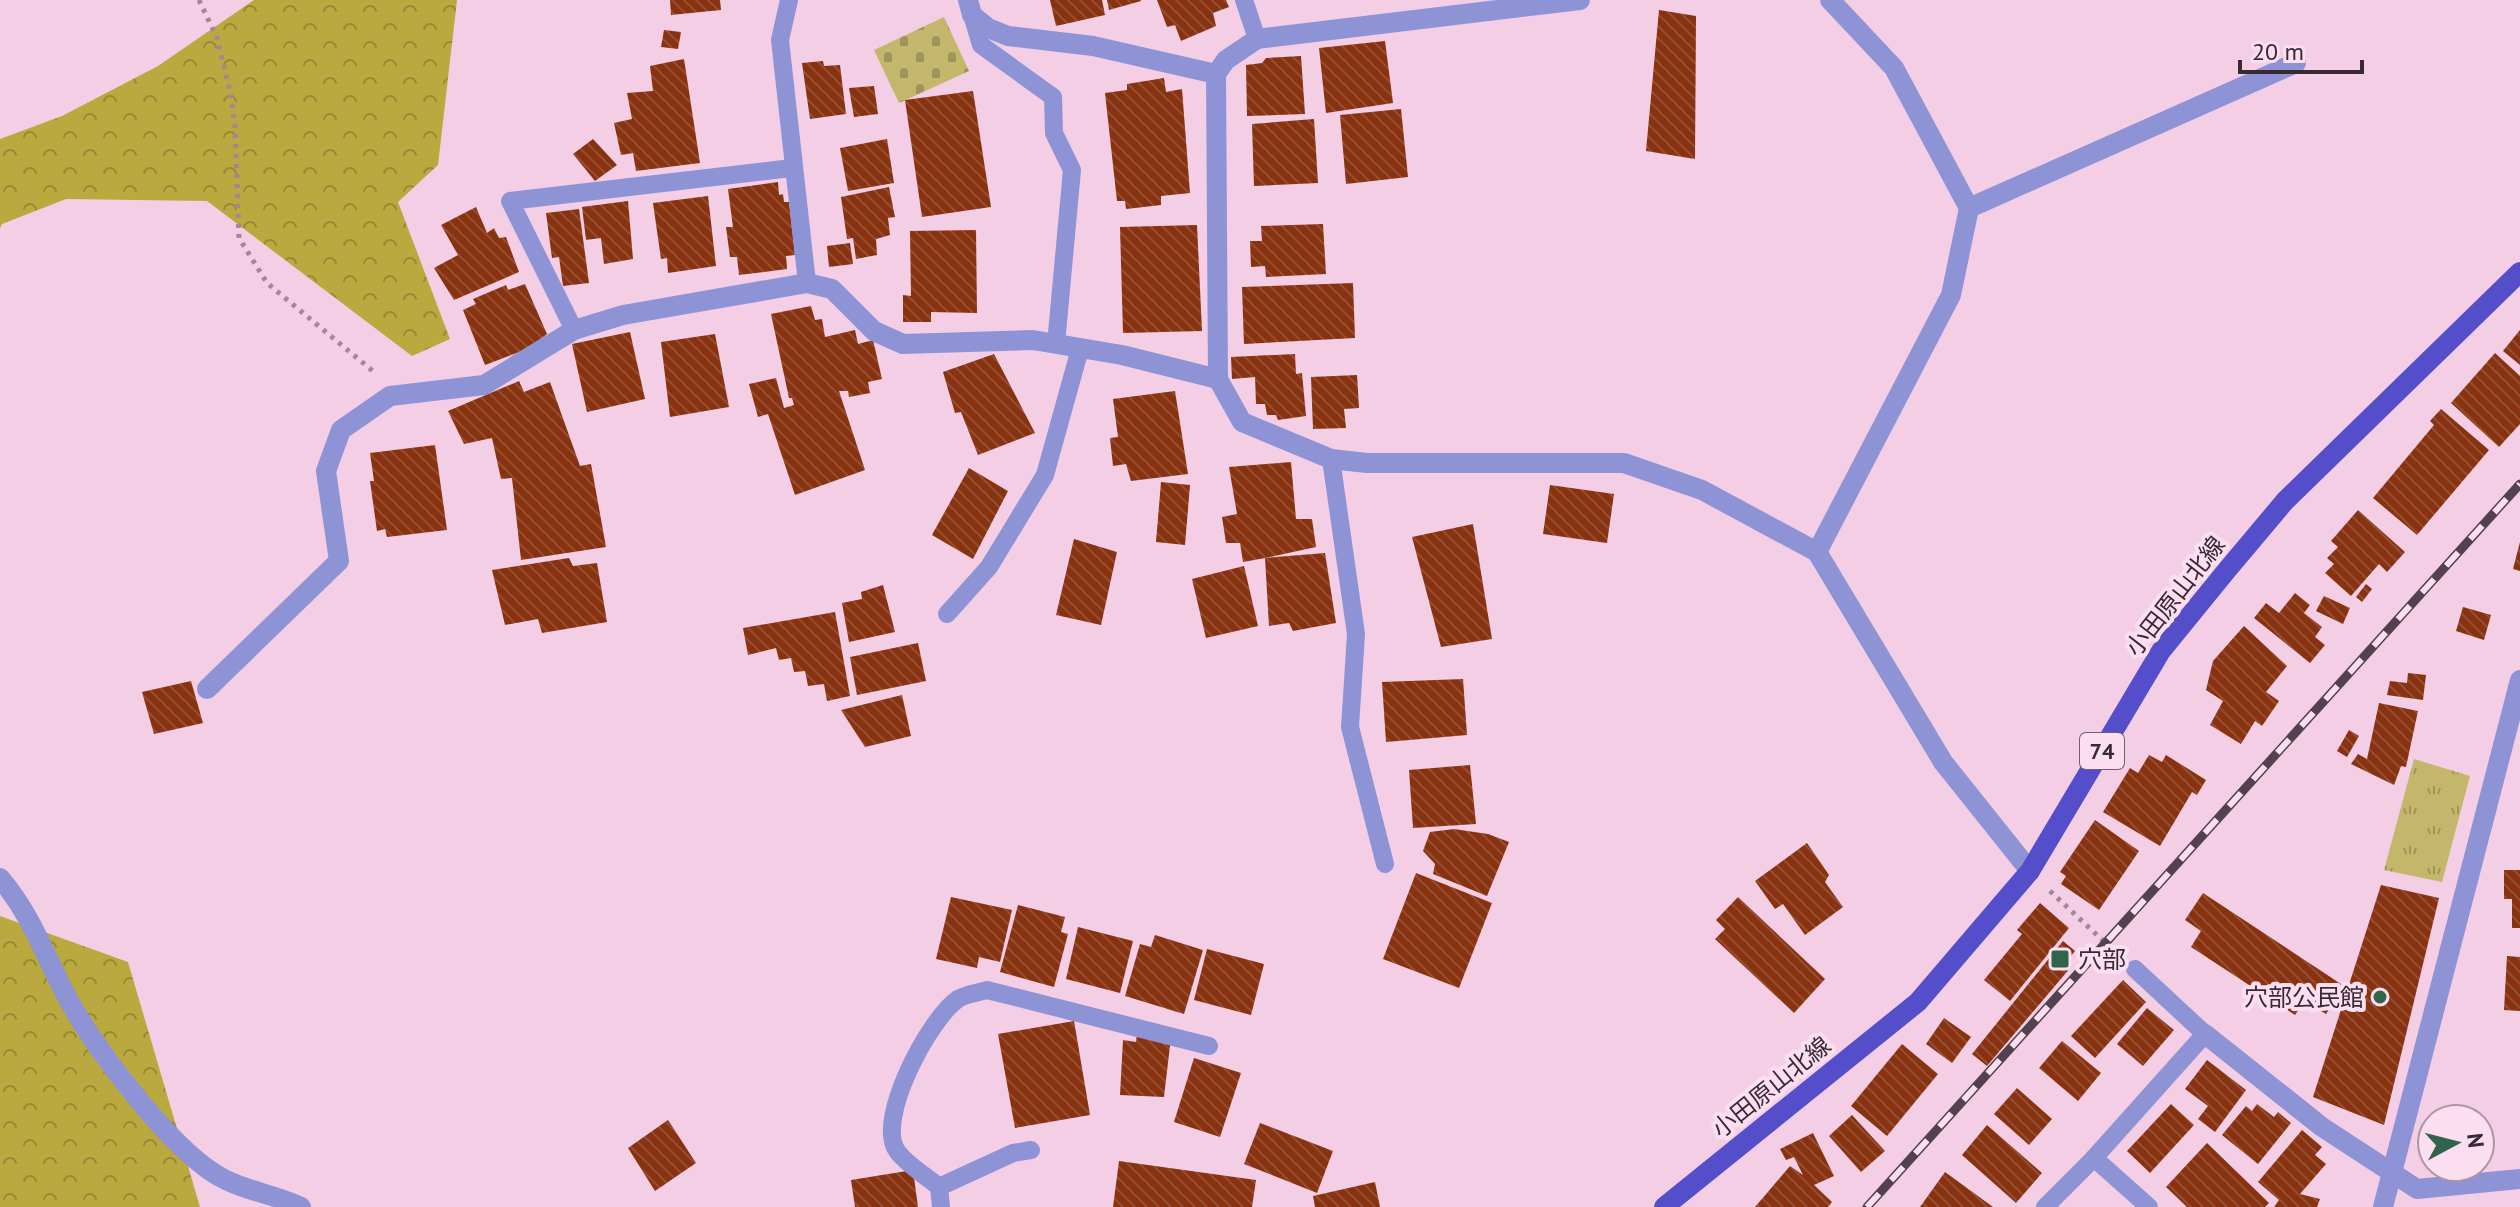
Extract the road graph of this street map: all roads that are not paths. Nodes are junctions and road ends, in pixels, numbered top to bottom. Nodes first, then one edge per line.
1 (789, 0) edge
2 (1244, 0) edge
3 (1580, 0) edge
4 (1830, 0) edge
5 (970, 7) edge
6 (1257, 39) junction
7 (2296, 63) dead end
8 (1216, 74) junction
9 (792, 168) junction
10 (1969, 208) junction
11 (2520, 272) edge
12 (807, 283) junction
13 (574, 330) junction
14 (1056, 344) junction
15 (1080, 349) junction
16 (1218, 379) junction
17 (1331, 459) junction
18 (1817, 552) junction
19 (947, 614) dead end
20 (2520, 680) edge
21 (207, 689) dead end
22 (1385, 864) dead end
23 (2030, 871) junction
24 (0, 878) edge
25 (2135, 969) road end
26 (2205, 1034) junction
27 (1209, 1046) dead end
28 (1031, 1150) dead end
29 (2094, 1158) junction
30 (2391, 1175) junction
31 (2520, 1179) edge
32 (939, 1187) junction
33 (301, 1207) edge
34 (941, 1207) edge
35 (1664, 1207) edge
36 (2045, 1207) edge
37 (2149, 1207) edge
38 (2383, 1207) edge

1 - 9 lane
2 - 6 lane
3 - 6 street
4 - 10 street
5 - 8 street
5 - 14 lane
6 - 8 street
7 - 10 street
8 - 16 street
9 - 12 lane
9 - 13 lane
10 - 18 street
11 - 23 main road, 小田原山北線 / 74
12 - 13 street
12 - 14 street
13 - 21 street
14 - 15 street
15 - 16 street
15 - 19 lane
16 - 17 street
17 - 18 street
17 - 22 lane
18 - 23 street
20 - 30 street
23 - 35 main road, 小田原山北線 / 74
24 - 33 street
25 - 26 lane
26 - 29 lane
26 - 30 street
27 - 32 lane
28 - 32 lane
29 - 36 lane
29 - 37 lane
30 - 31 street
30 - 38 street
32 - 34 lane

